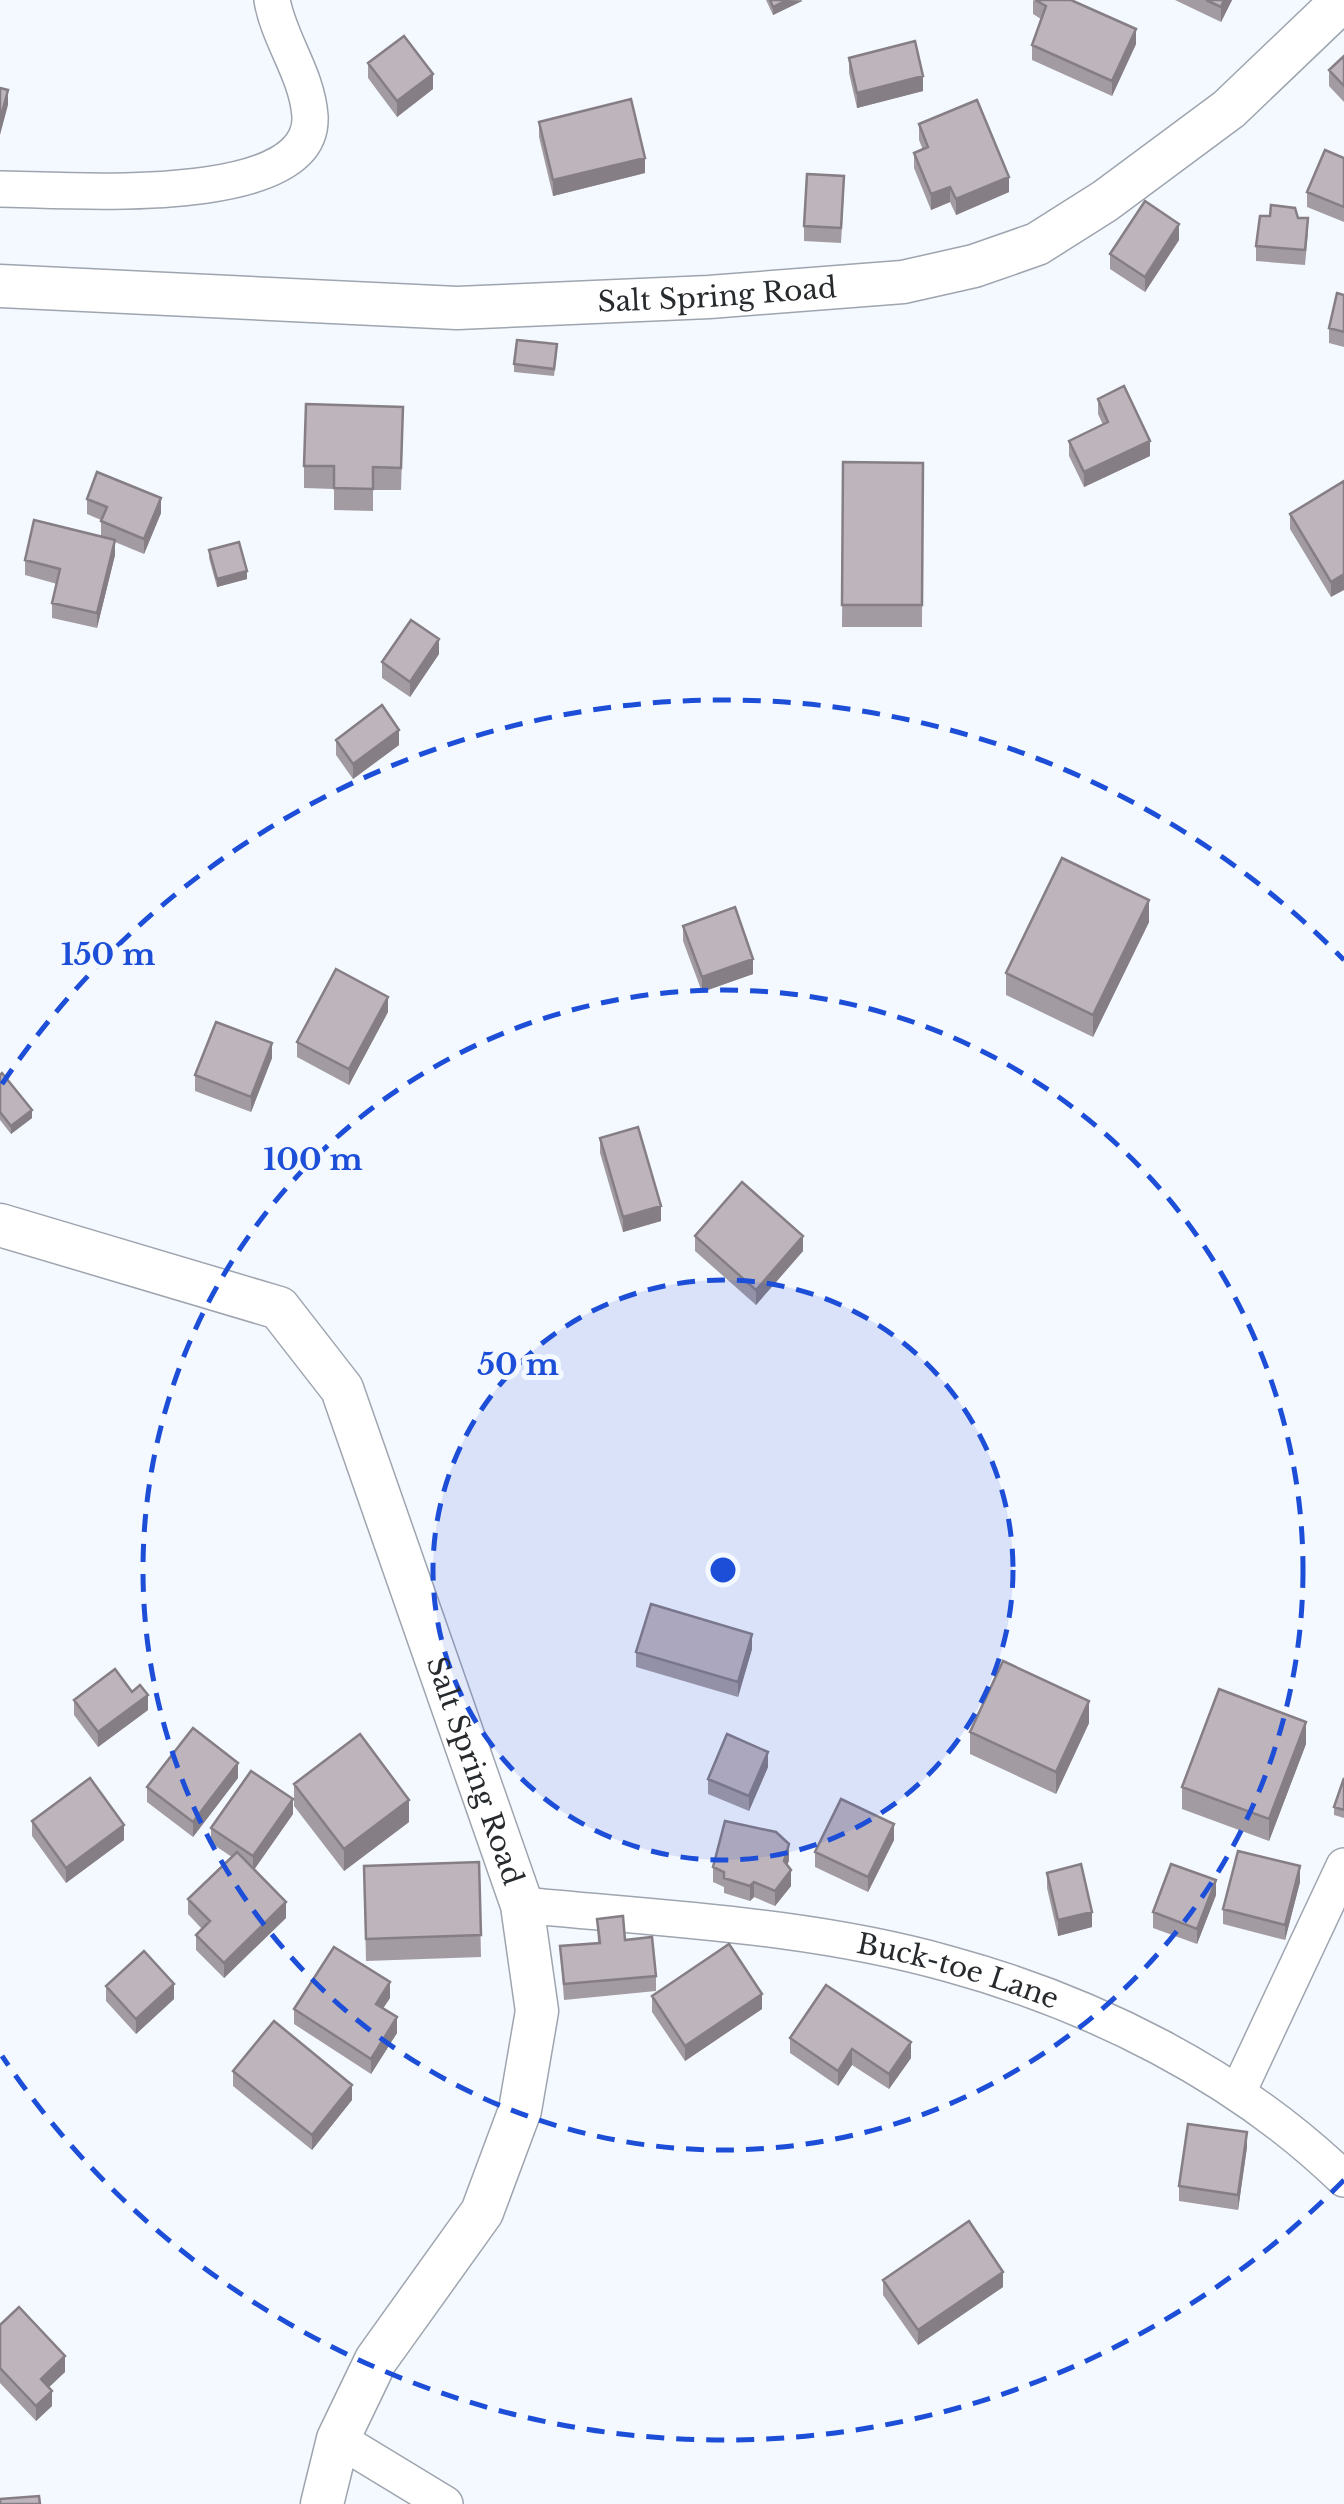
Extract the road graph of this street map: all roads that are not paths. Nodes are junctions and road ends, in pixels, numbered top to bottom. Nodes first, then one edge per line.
1 (272, 0) edge
2 (1343, 0) edge
3 (0, 189) edge
4 (0, 286) edge
5 (0, 1225) edge
6 (1344, 1866) edge
7 (522, 1904) junction
8 (1238, 2092) junction
9 (1344, 2178) edge
10 (338, 2439) junction
11 (322, 2504) edge
12 (445, 2504) edge

1 - 3 street
2 - 4 street, Salt Spring Road
5 - 7 street, Salt Spring Road
6 - 8 street
7 - 8 street, Buck-toe Lane
7 - 10 street, Salt Spring Road
8 - 9 street, Buck-toe Lane
10 - 11 street, Salt Spring Road
10 - 12 street

